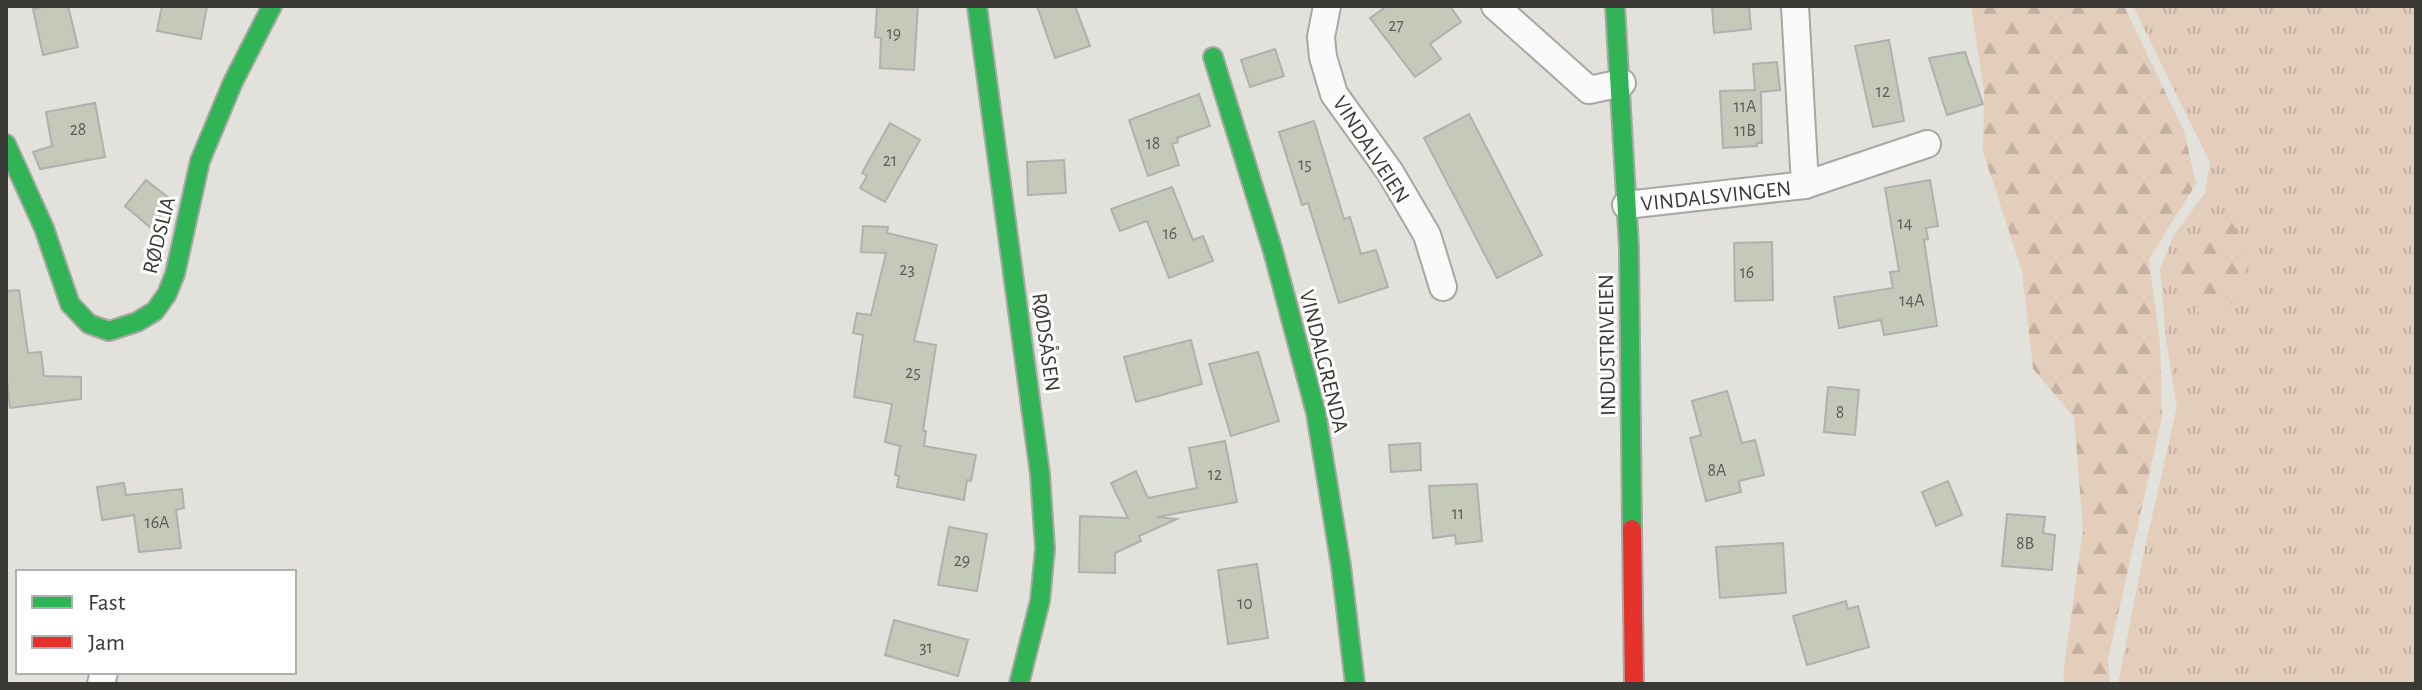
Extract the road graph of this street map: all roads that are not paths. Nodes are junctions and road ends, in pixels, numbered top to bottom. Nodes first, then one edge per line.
1 (272, 6) edge
2 (977, 6) edge
3 (1327, 6) edge
4 (1495, 6) edge
5 (1615, 6) edge
6 (1795, 6) edge
7 (1213, 57) dead end
8 (1622, 83) junction
9 (6, 144) edge
10 (1927, 144) dead end
11 (1805, 185) junction
12 (1626, 205) junction
13 (1443, 287) dead end
14 (1019, 684) edge
15 (1355, 684) edge
16 (1634, 684) edge

1 - 9 street, RØDSLIA
2 - 14 street, RØDSÅSEN
3 - 13 street, VINDALVEIEN
4 - 8 street
5 - 8 street, INDUSTRIVEIEN
6 - 11 street, VINDALSVINGEN
7 - 15 street, VINDALGRENDA
8 - 12 street, INDUSTRIVEIEN
10 - 11 street, VINDALSVINGEN
11 - 12 street, VINDALSVINGEN
12 - 16 street, INDUSTRIVEIEN

